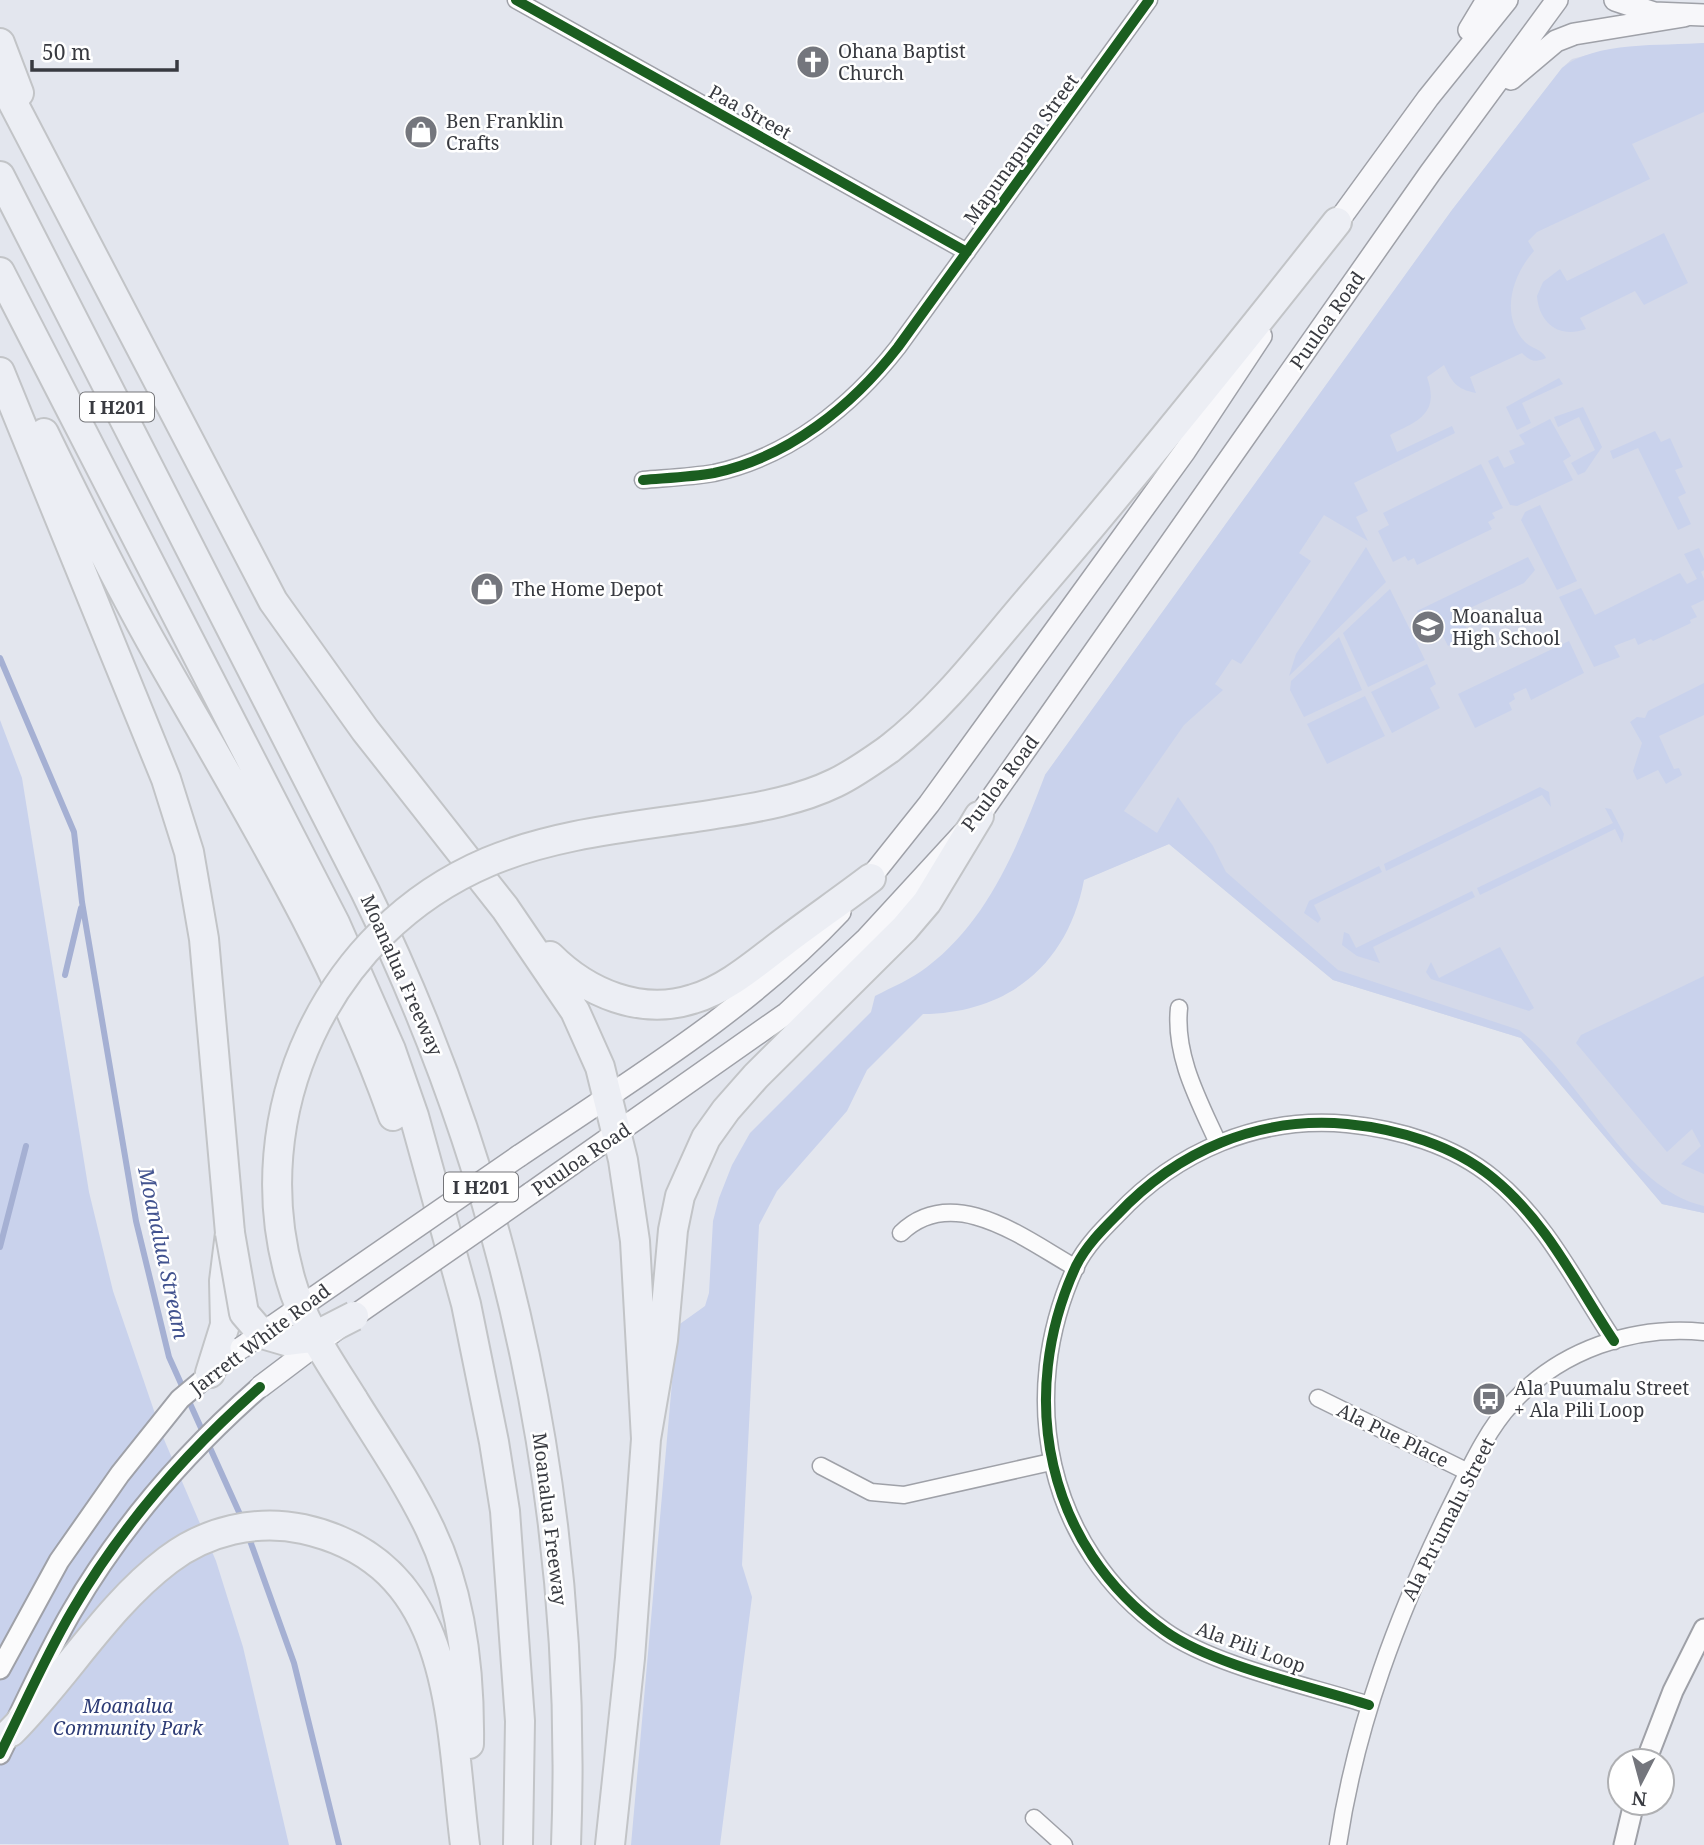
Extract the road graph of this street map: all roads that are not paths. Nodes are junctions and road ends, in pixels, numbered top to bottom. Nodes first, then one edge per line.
1 (516, 0) edge
2 (1149, 0) edge
3 (1487, 0) edge
4 (1507, 0) edge
5 (1557, 0) edge
6 (1615, 0) edge
7 (1694, 15) edge
8 (0, 43) edge
9 (0, 78) edge
10 (1429, 98) junction
11 (1469, 120) junction
12 (44, 158) junction
13 (0, 163) edge
14 (0, 176) edge
15 (1337, 222) junction
16 (28, 232) junction
17 (967, 252) junction
18 (0, 272) edge
19 (0, 348) edge
20 (0, 372) edge
21 (643, 480) dead end
22 (979, 816) junction
23 (871, 878) junction
24 (505, 908) junction
25 (1179, 1008) dead end
26 (608, 1095) junction
27 (618, 1135) junction
28 (1218, 1143) junction
29 (230, 1233) junction
30 (901, 1233) dead end
31 (1076, 1268) junction
32 (456, 1274) junction
33 (354, 1316) junction
34 (1704, 1332) edge
35 (252, 1341) junction
36 (1614, 1341) junction
37 (210, 1373) junction
38 (260, 1387) joint
39 (1318, 1398) dead end
40 (646, 1439) junction
41 (1051, 1462) junction
42 (821, 1466) dead end
43 (1468, 1472) junction
44 (1704, 1629) edge
45 (1699, 1652) edge
46 (0, 1669) edge
47 (1369, 1705) junction
48 (6, 1743) edge
49 (1651, 1747) edge
50 (1631, 1817) edge
51 (1034, 1818) dead end
52 (466, 1845) edge
53 (518, 1845) edge
54 (566, 1845) edge
55 (610, 1845) edge
56 (1065, 1845) edge
57 (1338, 1845) edge
58 (1624, 1845) edge

1 - 17 street, Paa Street
2 - 17 street, Mapunapuna Street
3 - 10 main road
4 - 10 main road, Puuloa Road
5 - 11 main road, Puuloa Road
6 - 7 main road
7 - 11 main road
8 - 12 highway
9 - 12 highway
10 - 15 main road, Puuloa Road
11 - 22 main road, Puuloa Road
12 - 24 highway
13 - 16 highway
14 - 16 highway, Moanalua Freeway / I H201
15 - 23 main road, Puuloa Road
15 - 52 highway, bridge
16 - 54 highway, Moanalua Freeway / I H201
17 - 21 street, Mapunapuna Street
18 - 32 highway, Moanalua Freeway / I H201
19 - 32 highway
20 - 29 highway
22 - 27 main road, Puuloa Road
22 - 40 highway
23 - 24 highway
23 - 26 main road, Puuloa Road
24 - 26 highway
25 - 28 street
26 - 27 highway
26 - 35 main road, Jarrett White Road, bridge
27 - 33 main road, Puuloa Road, bridge
27 - 40 highway
28 - 31 street, Ala Pili Loop
28 - 36 street, Ala Pili Loop
29 - 35 highway, bridge
29 - 37 highway, bridge
30 - 31 street
31 - 41 street, Ala Pili Loop
32 - 53 highway, Moanalua Freeway / I H201
33 - 35 highway, bridge
33 - 38 main road, Puuloa Road, bridge
34 - 36 street, Ala Puʻumalu Street
35 - 37 street, Jarrett White Road
36 - 43 street, Ala Puʻumalu Street
37 - 46 street, Jarrett White Road
38 - 48 street, Jarrett White Road
39 - 43 street, Ala Pue Place
40 - 55 highway
41 - 42 street
41 - 47 street, Ala Pili Loop
43 - 47 street, Ala Puʻumalu Street
44 - 45 street
45 - 49 street
47 - 57 street, Ala Puʻumalu Street
48 - 52 highway
50 - 58 street
51 - 56 street

